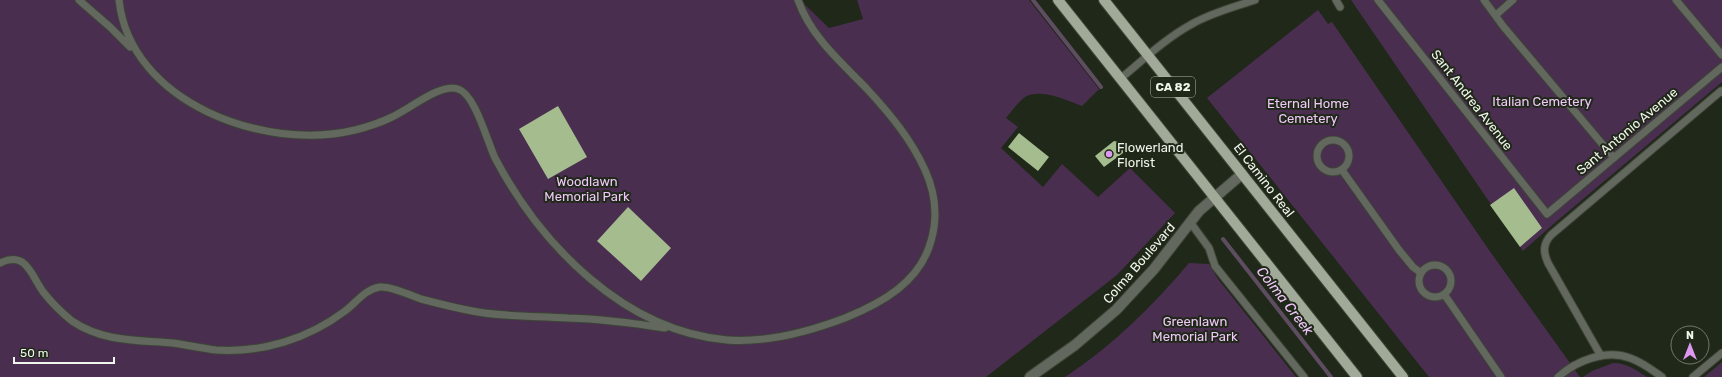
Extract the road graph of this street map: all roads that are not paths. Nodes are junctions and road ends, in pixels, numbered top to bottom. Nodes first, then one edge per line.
1 (79, 0) edge
2 (120, 0) edge
3 (798, 0) edge
4 (1058, 0) edge
5 (1104, 0) edge
6 (1255, 0) edge
7 (1336, 0) edge
8 (1378, 0) edge
9 (1484, 0) edge
10 (1513, 0) edge
11 (1676, 0) edge
12 (1340, 7) dead end
13 (1496, 15) junction
14 (1722, 55) edge
15 (1148, 56) junction
16 (141, 60) junction
17 (1722, 67) edge
18 (1120, 79) junction
19 (1722, 92) edge
20 (1614, 158) junction
21 (1342, 170) junction
22 (1242, 174) junction
23 (1214, 197) junction
24 (1547, 214) joint
25 (1190, 222) junction
26 (0, 263) edge
27 (1420, 273) junction
28 (1444, 294) junction
29 (681, 330) junction
30 (1722, 353) edge
31 (1601, 356) junction
32 (1030, 377) edge
33 (1304, 377) edge
34 (1357, 377) edge
35 (1403, 377) edge
36 (1501, 377) edge
37 (1558, 377) edge
38 (1662, 377) edge
39 (1693, 377) edge

1 - 16 lane
2 - 16 lane
3 - 29 lane
4 - 18 main road, CA 82
5 - 15 main road, El Camino Real / CA 82
6 - 15 lane
7 - 12 lane
8 - 24 lane, Sant Andrea Avenue
9 - 13 lane
10 - 13 lane
11 - 14 lane
13 - 20 lane
15 - 18 lane
15 - 22 main road, El Camino Real / CA 82
16 - 29 lane
17 - 20 lane, Sant Antonio Avenue
18 - 23 main road, CA 82
19 - 31 lane
20 - 24 lane, Sant Antonio Avenue
21 - 21 lane
21 - 27 lane
22 - 23 street, Colma Boulevard
22 - 35 main road, El Camino Real / CA 82
23 - 25 street, Colma Boulevard
23 - 34 main road, CA 82
25 - 32 street, Colma Boulevard
25 - 33 lane
26 - 29 lane
27 - 28 lane
27 - 28 lane
28 - 36 lane
30 - 39 lane
31 - 37 lane
31 - 38 lane

